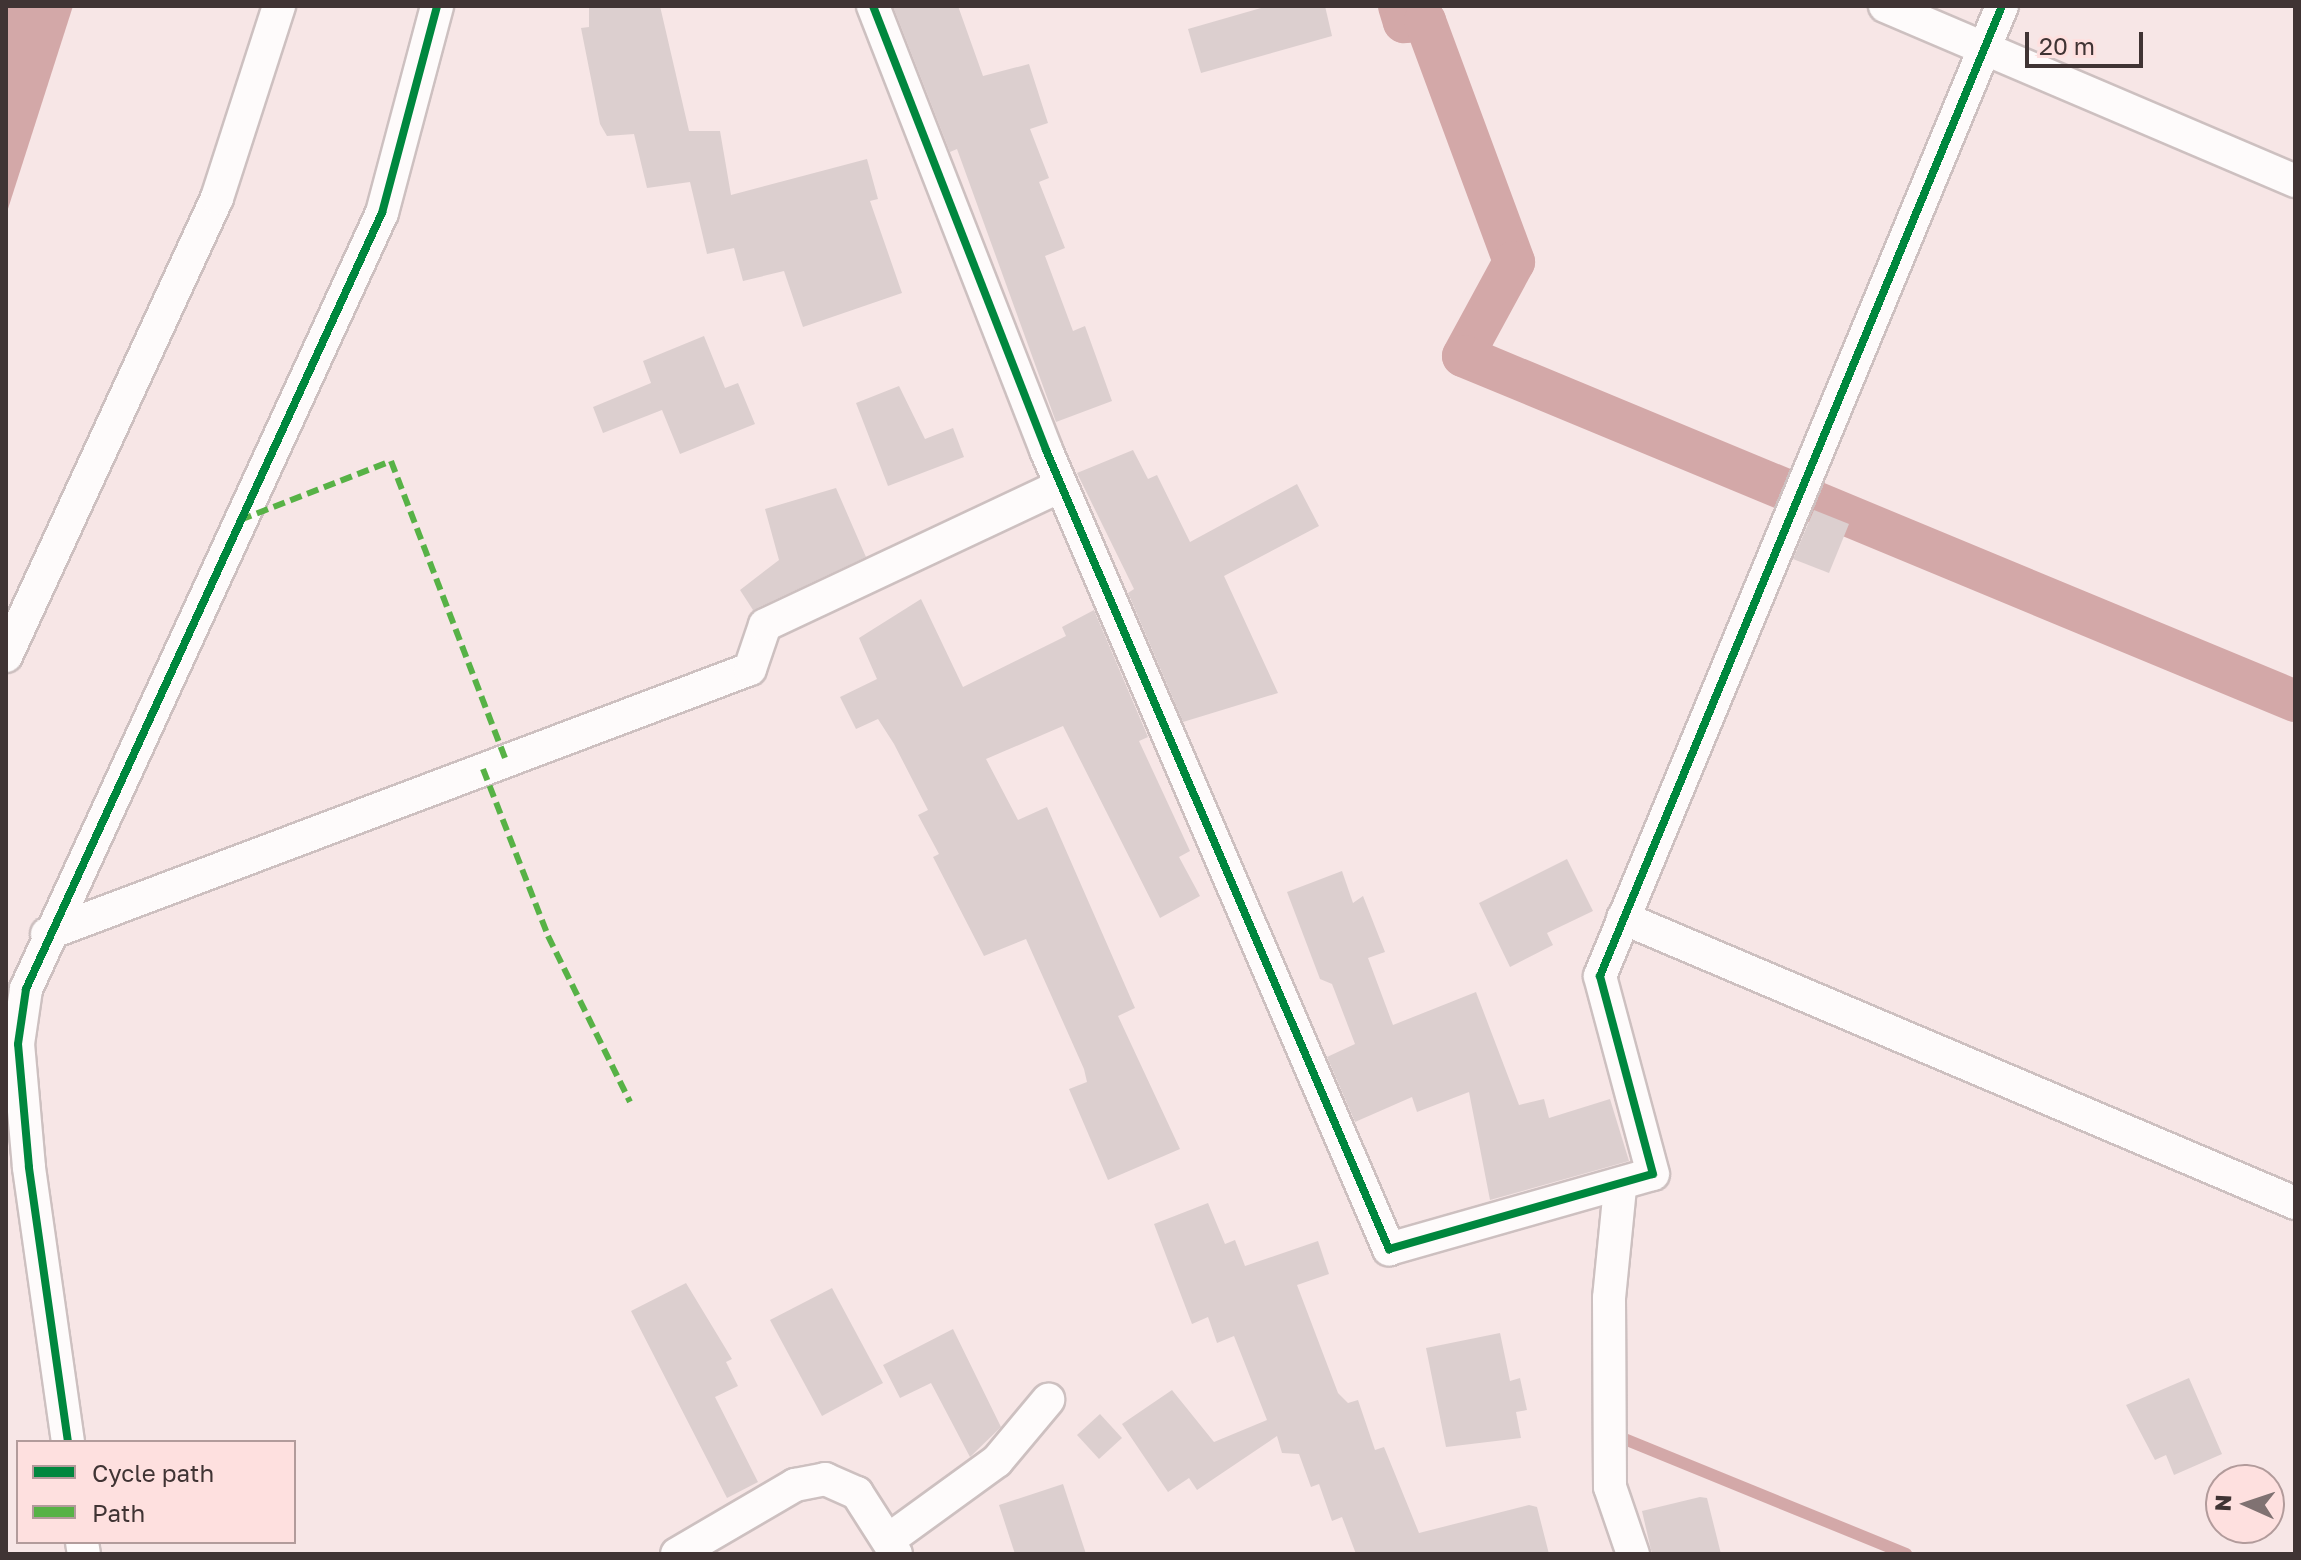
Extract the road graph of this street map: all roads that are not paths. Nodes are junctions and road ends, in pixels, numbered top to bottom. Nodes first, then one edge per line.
1 (279, 6) edge
2 (437, 6) edge
3 (873, 6) edge
4 (1885, 6) edge
5 (2002, 6) edge
6 (1983, 52) junction
7 (2295, 181) edge
8 (1061, 486) junction
9 (6, 656) edge
10 (1623, 918) junction
11 (47, 934) junction
12 (1620, 1188) junction
13 (2295, 1203) edge
14 (1048, 1400) dead end
15 (68, 1440) edge
16 (894, 1546) edge
17 (677, 1554) edge
18 (1633, 1554) edge

1 - 9 street
2 - 11 street
3 - 8 street
4 - 6 street
5 - 6 street
6 - 7 street
6 - 10 street
8 - 11 street
8 - 12 street
10 - 12 street
10 - 13 street
11 - 15 street
12 - 18 street
14 - 16 street
16 - 17 street

